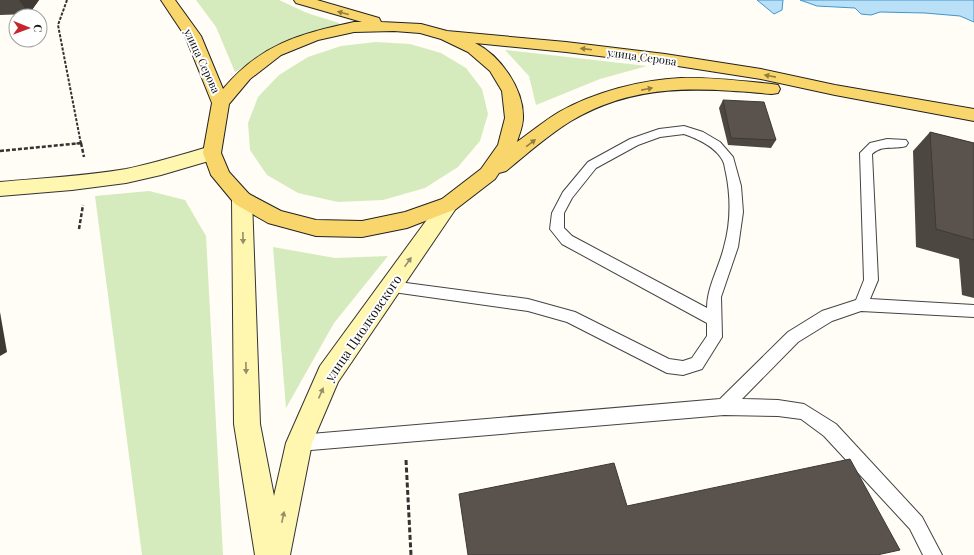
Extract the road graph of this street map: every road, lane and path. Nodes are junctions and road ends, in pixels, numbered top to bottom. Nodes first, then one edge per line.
1 (67, 0) edge
2 (168, 0) edge
3 (301, 0) edge
4 (394, 26) junction
5 (446, 36) junction
6 (835, 90) junction
7 (221, 103) junction
8 (974, 115) edge
9 (82, 143) junction
10 (902, 143) dead end
11 (0, 151) edge
12 (212, 153) junction
13 (488, 174) junction
14 (87, 182) junction
15 (0, 189) edge
16 (242, 199) junction
17 (448, 204) junction
18 (79, 229) dead end
19 (391, 286) junction
20 (860, 305) junction
21 (974, 311) edge
22 (714, 320) junction
23 (724, 406) junction
24 (404, 432) junction
25 (299, 443) junction
26 (270, 555) edge
27 (275, 555) edge
28 (411, 555) edge
29 (933, 555) edge

1 - 9 path
2 - 7 main road, улица Серова
4 -> 3 main road
4 - 5 main road
4 - 7 main road
6 -> 5 main road, улица Серова
5 - 13 main road
6 - 8 main road, улица Серова
13 -> 6 main road, улица Серова
7 - 12 main road
9 - 11 path
9 - 14 path
10 - 20 lane
12 - 14 street
12 - 16 main road
13 - 17 main road, улица Серова
14 - 15 street
14 - 18 path
16 - 17 main road, улица Серова
16 -> 26 street
19 -> 17 street, улица Циолковского
19 - 22 lane
25 -> 19 street, улица Циолковского
20 - 21 lane
20 - 23 lane
22 - 22 lane
23 - 24 lane
23 - 29 lane
24 - 25 lane
24 - 28 path
27 -> 25 street, улица Циолковского

